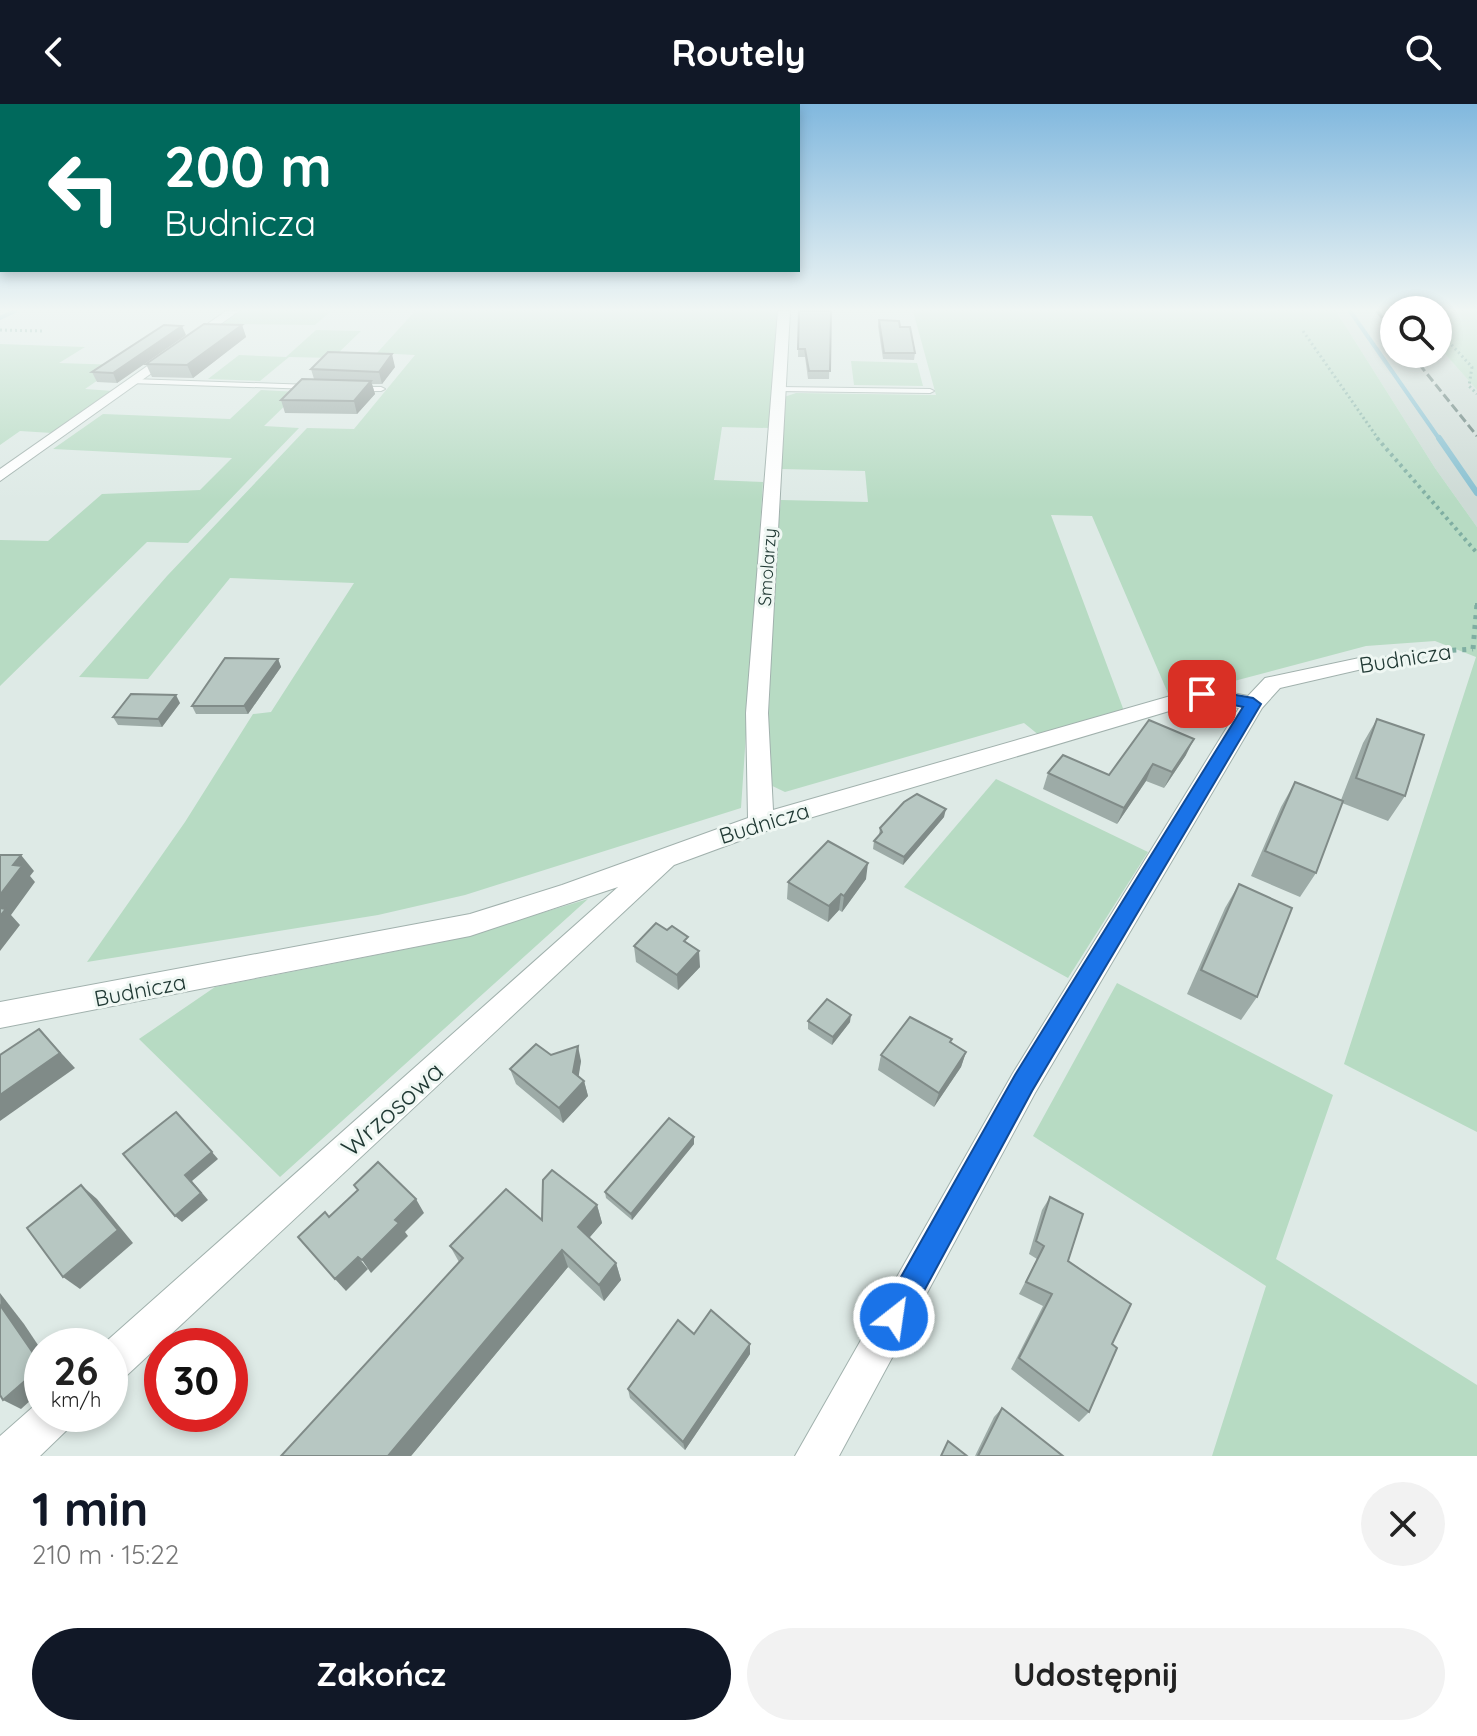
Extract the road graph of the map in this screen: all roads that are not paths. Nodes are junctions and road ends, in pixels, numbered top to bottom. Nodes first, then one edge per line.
1 (142, 374) edge
2 (780, 374) edge
3 (132, 381) junction
4 (319, 387) edge
5 (350, 388) edge
6 (381, 389) dead end
7 (779, 389) junction
8 (930, 391) dead end
9 (0, 476) edge
10 (1364, 663) road end
11 (1253, 704) junction
12 (761, 823) junction
13 (674, 853) junction
14 (0, 1015) edge
15 (128, 1348) edge
16 (35, 1432) edge
17 (9, 1456) edge
18 (816, 1456) edge

1 - 3 street
2 - 7 street, Smolarzy
3 - 4 lane
3 - 9 street
5 - 6 lane
7 - 8 lane
7 - 12 street, Smolarzy
10 - 11 street, Budnicza
11 - 12 street, Budnicza
11 - 18 street
12 - 13 street, Budnicza
13 - 14 street, Budnicza
13 - 15 street, Wrzosowa
16 - 17 street

